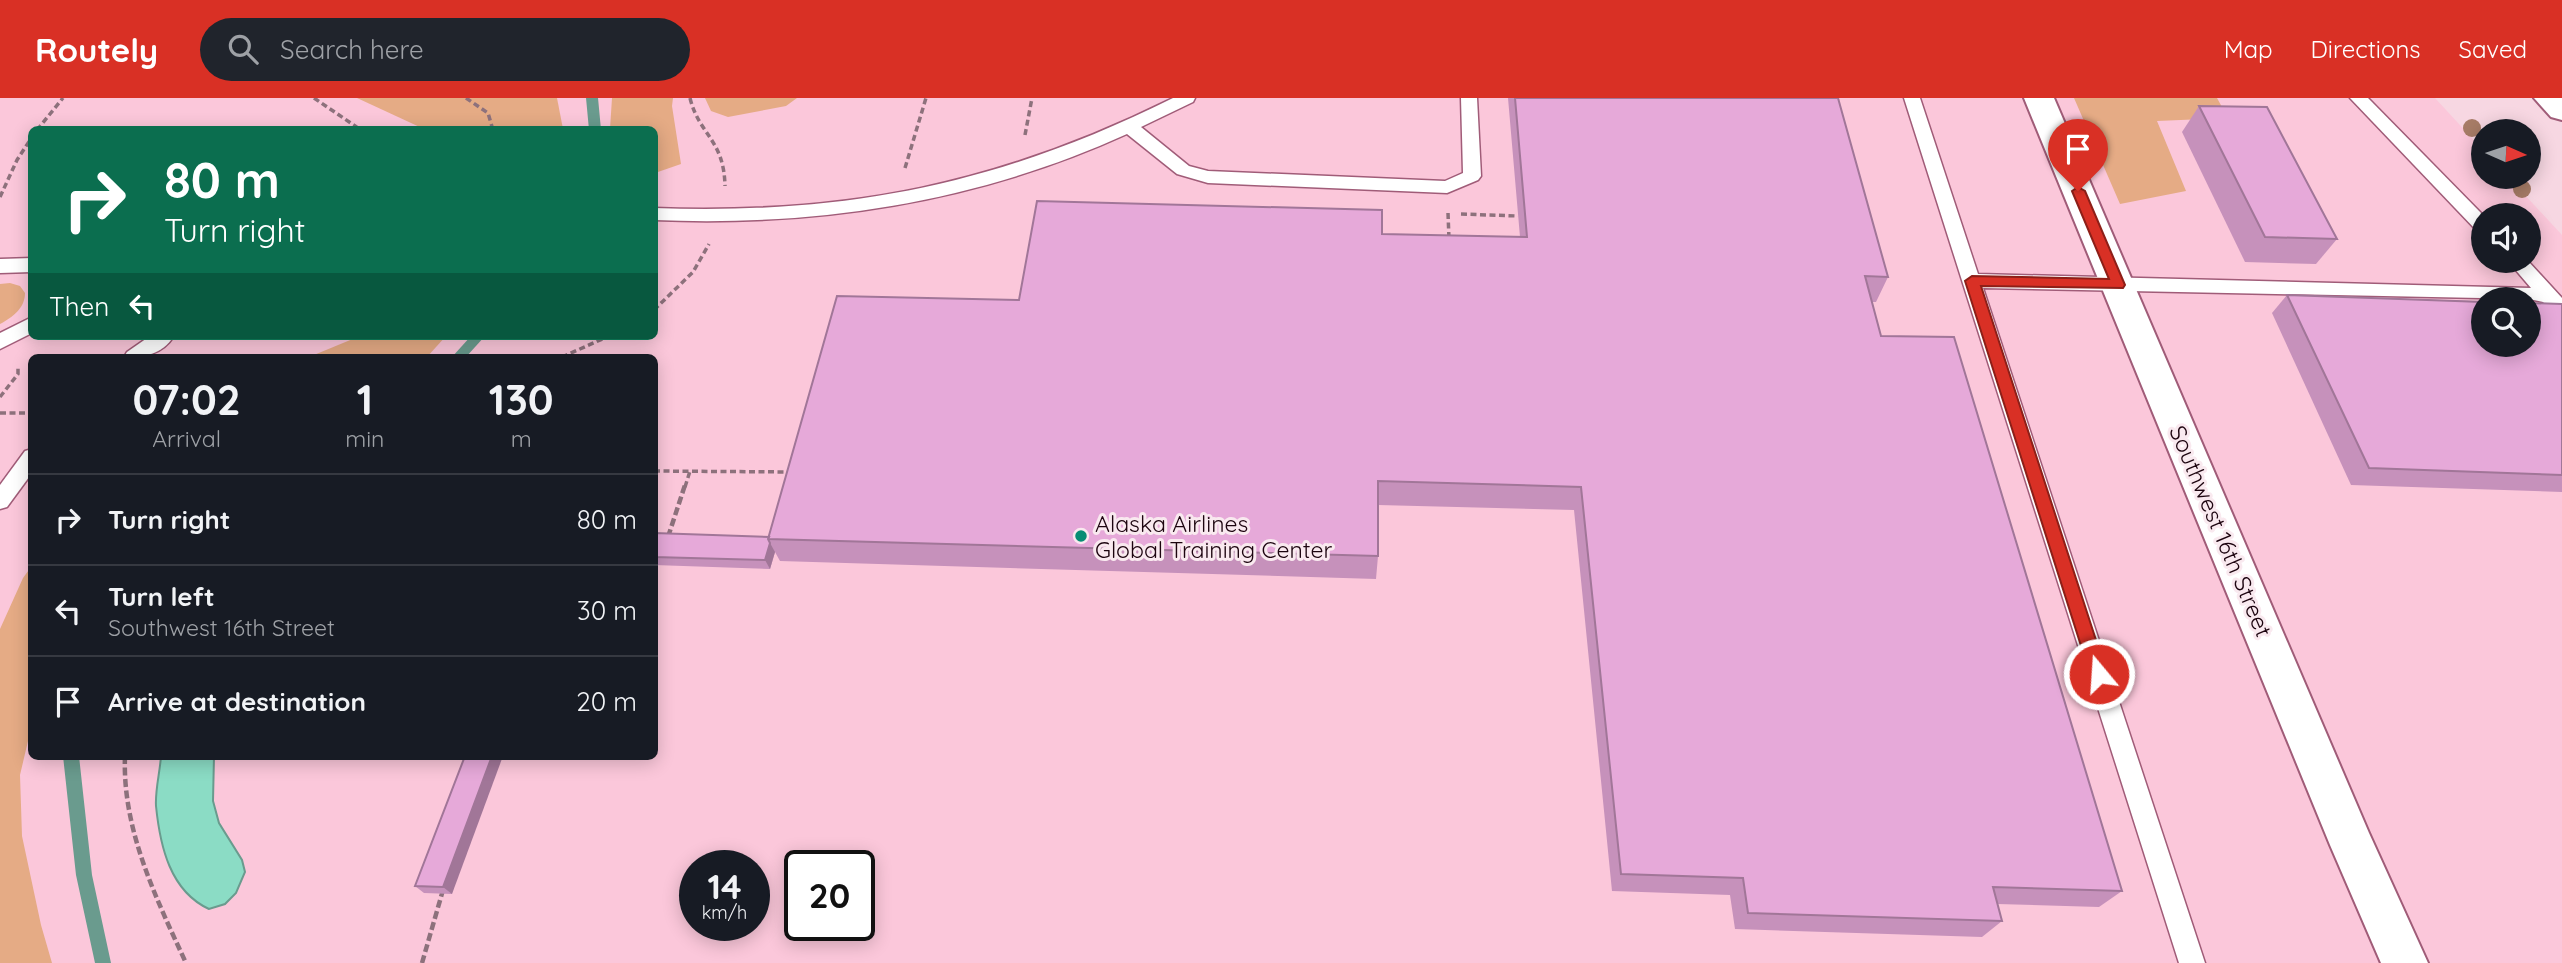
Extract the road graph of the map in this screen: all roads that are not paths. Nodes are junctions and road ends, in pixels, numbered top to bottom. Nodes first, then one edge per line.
1 (1186, 98) edge
2 (1469, 98) edge
3 (1912, 98) edge
4 (2039, 98) edge
5 (2358, 98) edge
6 (2549, 98) edge
7 (2562, 110) edge
8 (1130, 127) junction
9 (658, 214) edge
10 (2471, 214) edge
11 (28, 265) edge
12 (0, 266) edge
13 (2528, 273) edge
14 (1972, 281) junction
15 (2118, 285) junction
16 (2556, 302) edge
17 (28, 326) edge
18 (158, 340) edge
19 (0, 341) edge
20 (138, 354) edge
21 (28, 462) edge
22 (0, 500) edge
23 (2192, 963) edge
24 (2405, 963) edge

1 - 8 lane
2 - 8 lane
3 - 14 lane
4 - 15 main road, Southwest 16th Street
5 - 10 lane
6 - 7 main road
8 - 9 lane
11 - 12 lane
13 - 16 lane
14 - 15 lane
14 - 23 lane
15 - 16 lane
15 - 24 main road, Southwest 16th Street
17 - 19 lane
18 - 20 lane
21 - 22 lane

